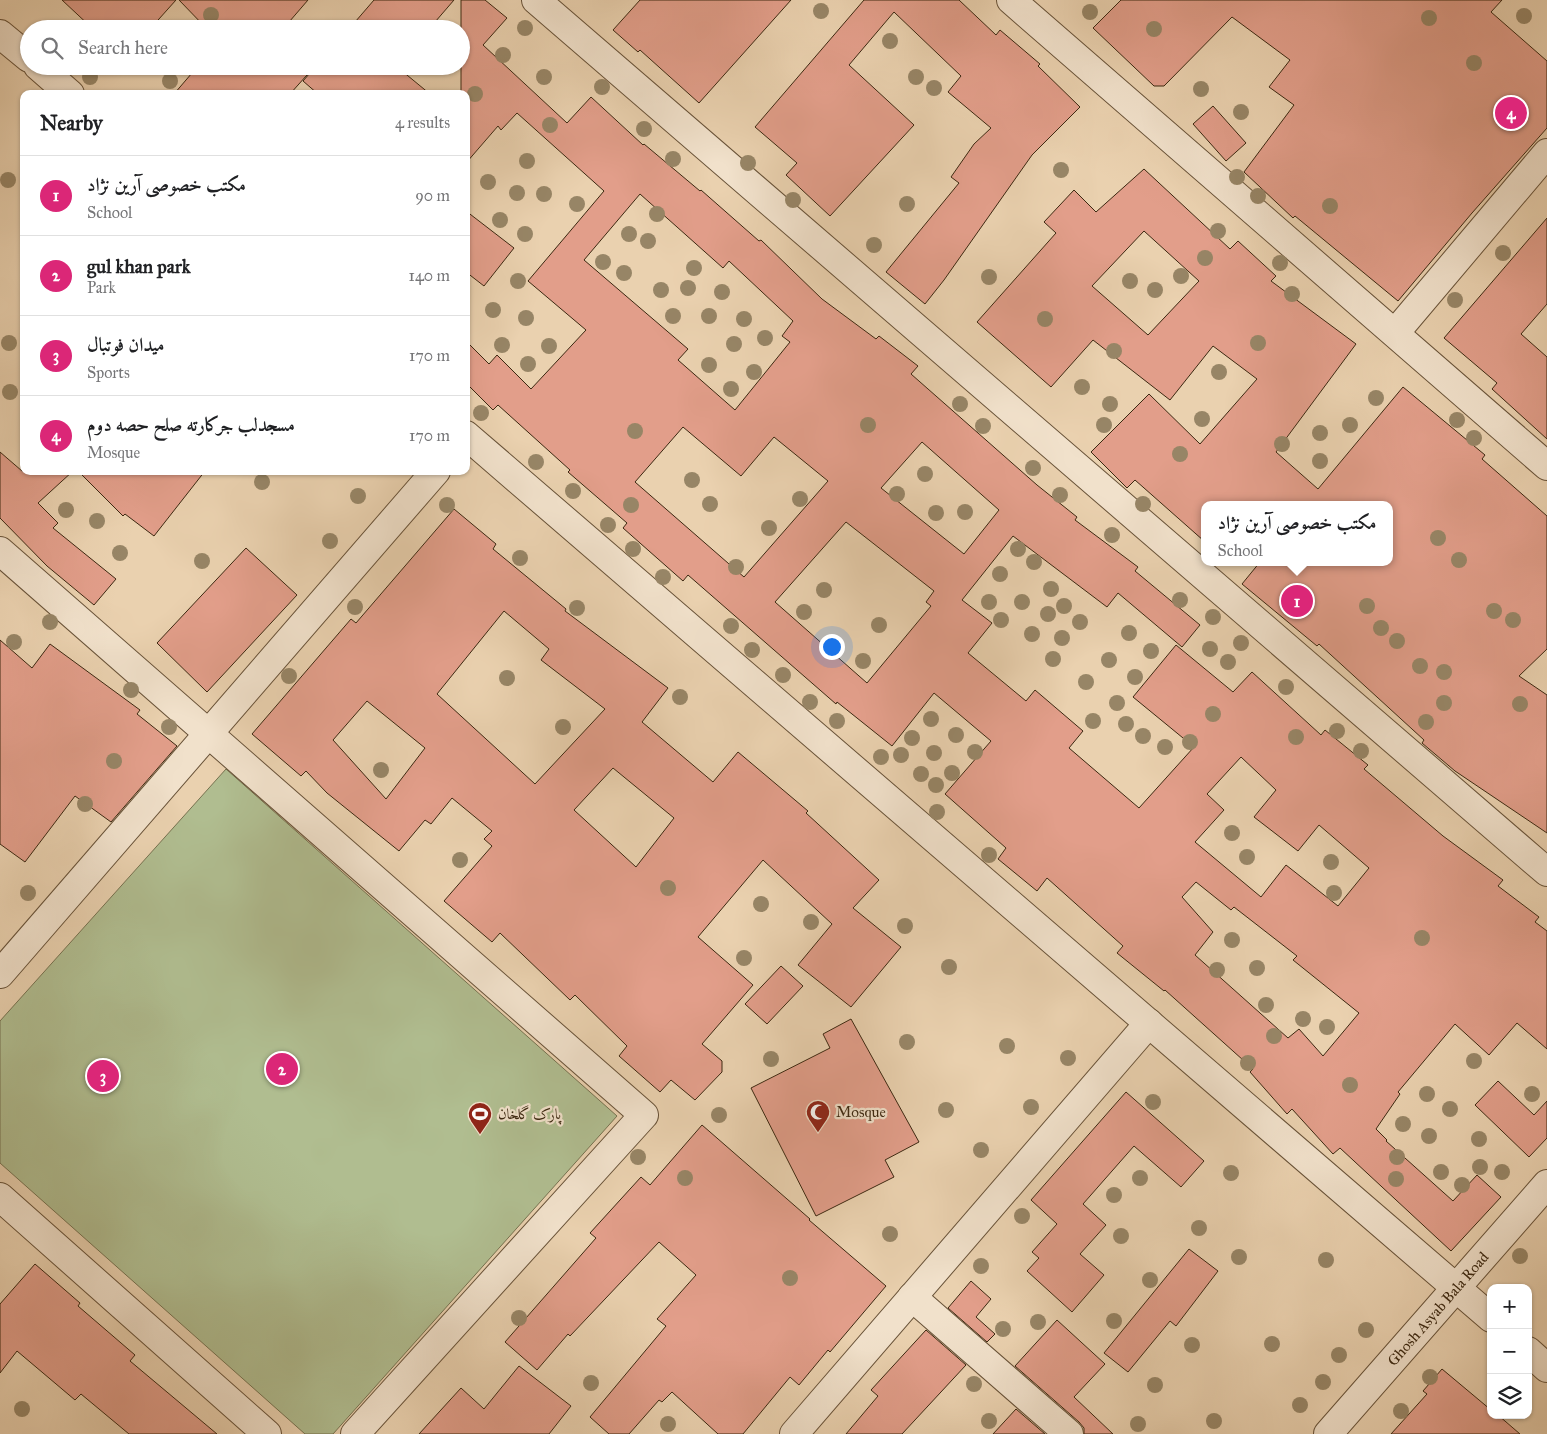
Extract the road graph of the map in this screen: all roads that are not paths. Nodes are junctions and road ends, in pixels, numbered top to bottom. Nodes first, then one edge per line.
1 (536, 0) edge
2 (1011, 0) edge
3 (0, 34) edge
4 (20, 51) edge
5 (48, 75) edge
6 (65, 90) edge
7 (1547, 153) edge
8 (1395, 333) junction
9 (470, 439) edge
10 (1547, 466) edge
11 (433, 475) edge
12 (0, 551) edge
13 (209, 734) junction
14 (1547, 872) edge
15 (0, 974) edge
16 (1149, 1023) junction
17 (1547, 1184) edge
18 (0, 1197) edge
19 (1456, 1288) junction
20 (912, 1297) junction
21 (1487, 1315) edge
22 (1532, 1355) edge
23 (1547, 1368) edge
24 (267, 1434) edge
25 (354, 1434) edge
26 (794, 1434) edge
27 (1070, 1434) edge
28 (1328, 1434) edge

1 - 14 street
2 - 8 street
3 - 4 street
5 - 6 street
7 - 8 street
8 - 10 street
9 - 16 street
11 - 13 street
12 - 13 street
13 - 15 street
13 - 25 street
16 - 19 street
16 - 20 street
17 - 19 street, Ghosh Asyab Bala Road
18 - 24 street
19 - 21 street
19 - 28 street, Ghosh Asyab Bala Road
20 - 26 street
20 - 27 street
22 - 23 street

